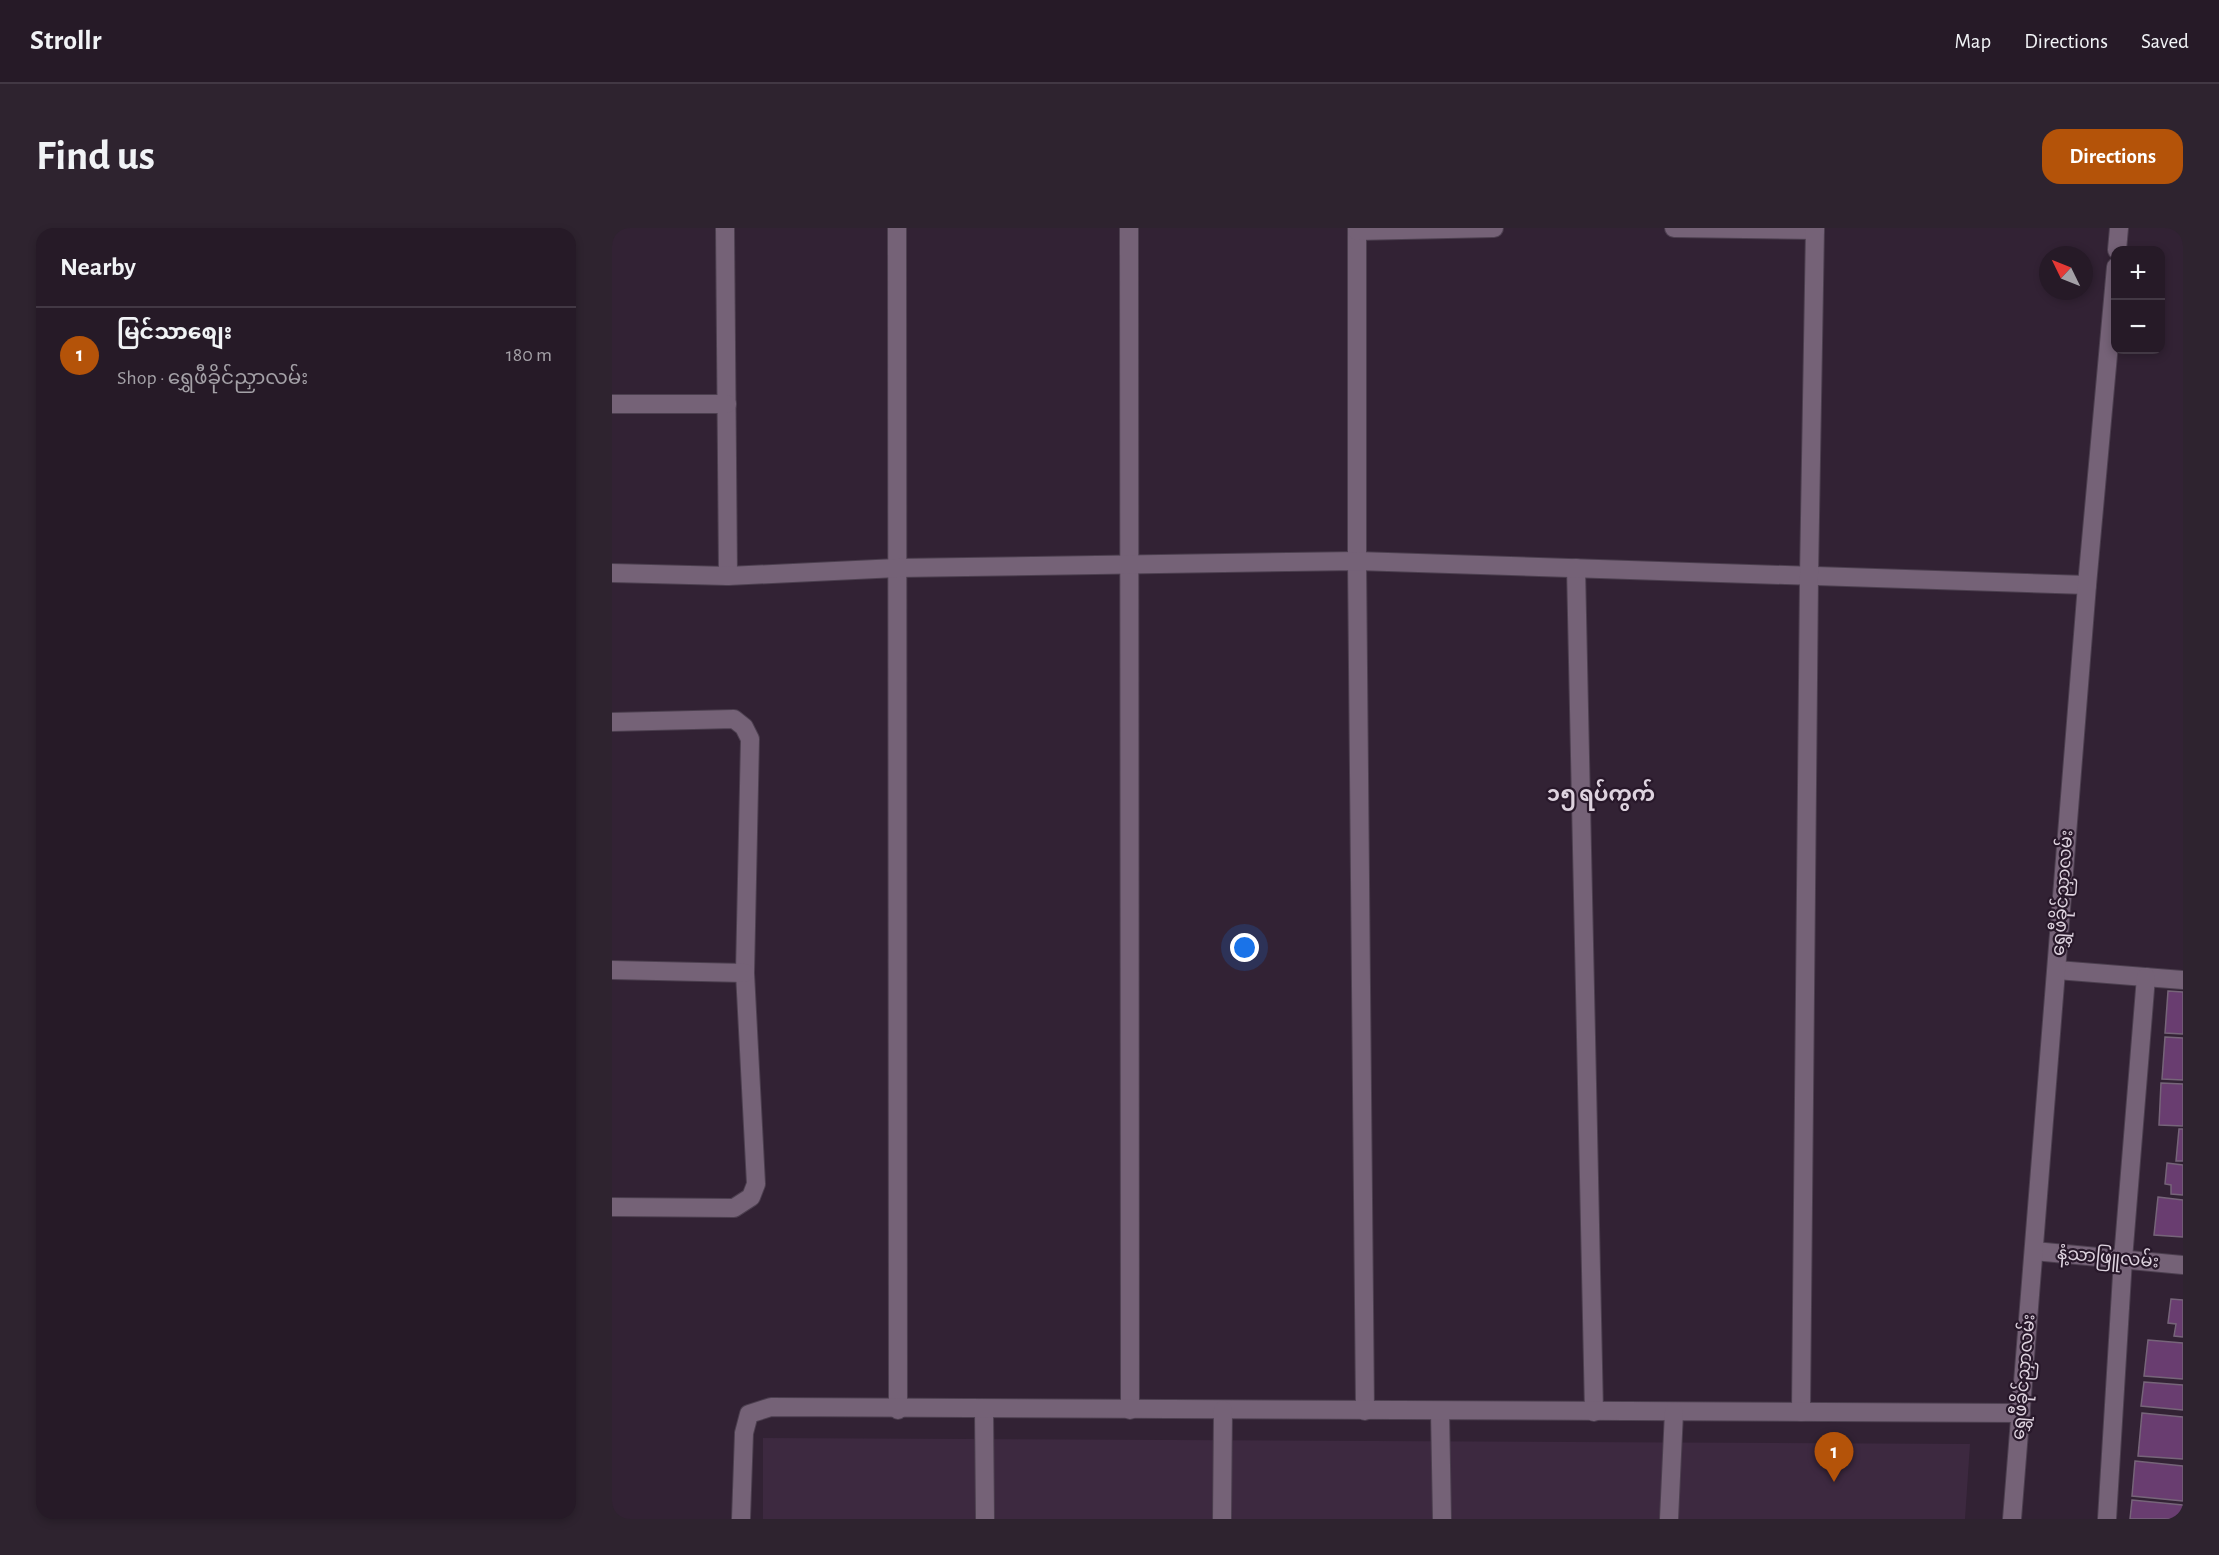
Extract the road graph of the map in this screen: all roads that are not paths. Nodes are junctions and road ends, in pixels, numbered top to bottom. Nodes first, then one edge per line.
1 (725, 228) edge
2 (897, 228) edge
3 (1129, 228) edge
4 (1494, 228) edge
5 (1674, 228) edge
6 (2119, 228) edge
7 (1357, 229) edge
8 (1815, 229) edge
9 (2117, 246) edge
10 (2112, 300) edge
11 (612, 404) edge
12 (727, 404) junction
13 (1357, 561) junction
14 (1129, 565) junction
15 (897, 568) junction
16 (1576, 568) junction
17 (612, 573) edge
18 (728, 576) junction
19 (1809, 576) junction
20 (2087, 585) junction
21 (612, 722) edge
22 (612, 970) edge
23 (2057, 970) junction
24 (745, 972) junction
25 (2146, 978) junction
26 (2183, 980) edge
27 (612, 1207) edge
28 (2034, 1251) junction
29 (2123, 1259) junction
30 (2183, 1265) edge
31 (898, 1410) junction
32 (984, 1410) junction
33 (1130, 1410) junction
34 (1223, 1410) junction
35 (1365, 1411) junction
36 (1440, 1411) junction
37 (1594, 1412) junction
38 (1674, 1412) junction
39 (1801, 1412) junction
40 (2021, 1413) junction
41 (741, 1519) edge
42 (986, 1519) edge
43 (1222, 1519) edge
44 (1442, 1519) edge
45 (1669, 1519) edge
46 (2012, 1519) edge
47 (2107, 1519) edge

1 - 12 street
2 - 15 street
3 - 14 street
4 - 7 street
5 - 8 street
6 - 9 street
7 - 13 street
8 - 19 street
10 - 20 street, ရွှေဖီခိုင်ညှာလမ်း
11 - 12 street
12 - 18 street
13 - 14 street
13 - 16 street
13 - 35 street
14 - 15 street
14 - 33 street
15 - 18 street
15 - 31 street
16 - 19 street
16 - 37 street
17 - 18 street
19 - 20 street
19 - 39 street
20 - 23 street, ရွှေဖီခိုင်ညှာလမ်း
21 - 24 street
22 - 24 street
23 - 25 street
23 - 28 street, ရွှေဖီခိုင်ညှာလမ်း
24 - 27 street
25 - 26 street
25 - 29 street
28 - 29 street, နံ့သာဖြူလမ်း
28 - 40 street, ရွှေဖီခိုင်ညှာလမ်း
29 - 30 street, နံ့သာဖြူလမ်း
29 - 47 street
31 - 32 street
31 - 41 street
32 - 33 street
32 - 42 street
33 - 34 street
34 - 35 street
34 - 43 street
35 - 36 street
36 - 37 street
36 - 44 street
37 - 38 street
38 - 39 street
38 - 45 street
39 - 40 street
40 - 46 street, ရွှေဖီခိုင်ညှာလမ်း

